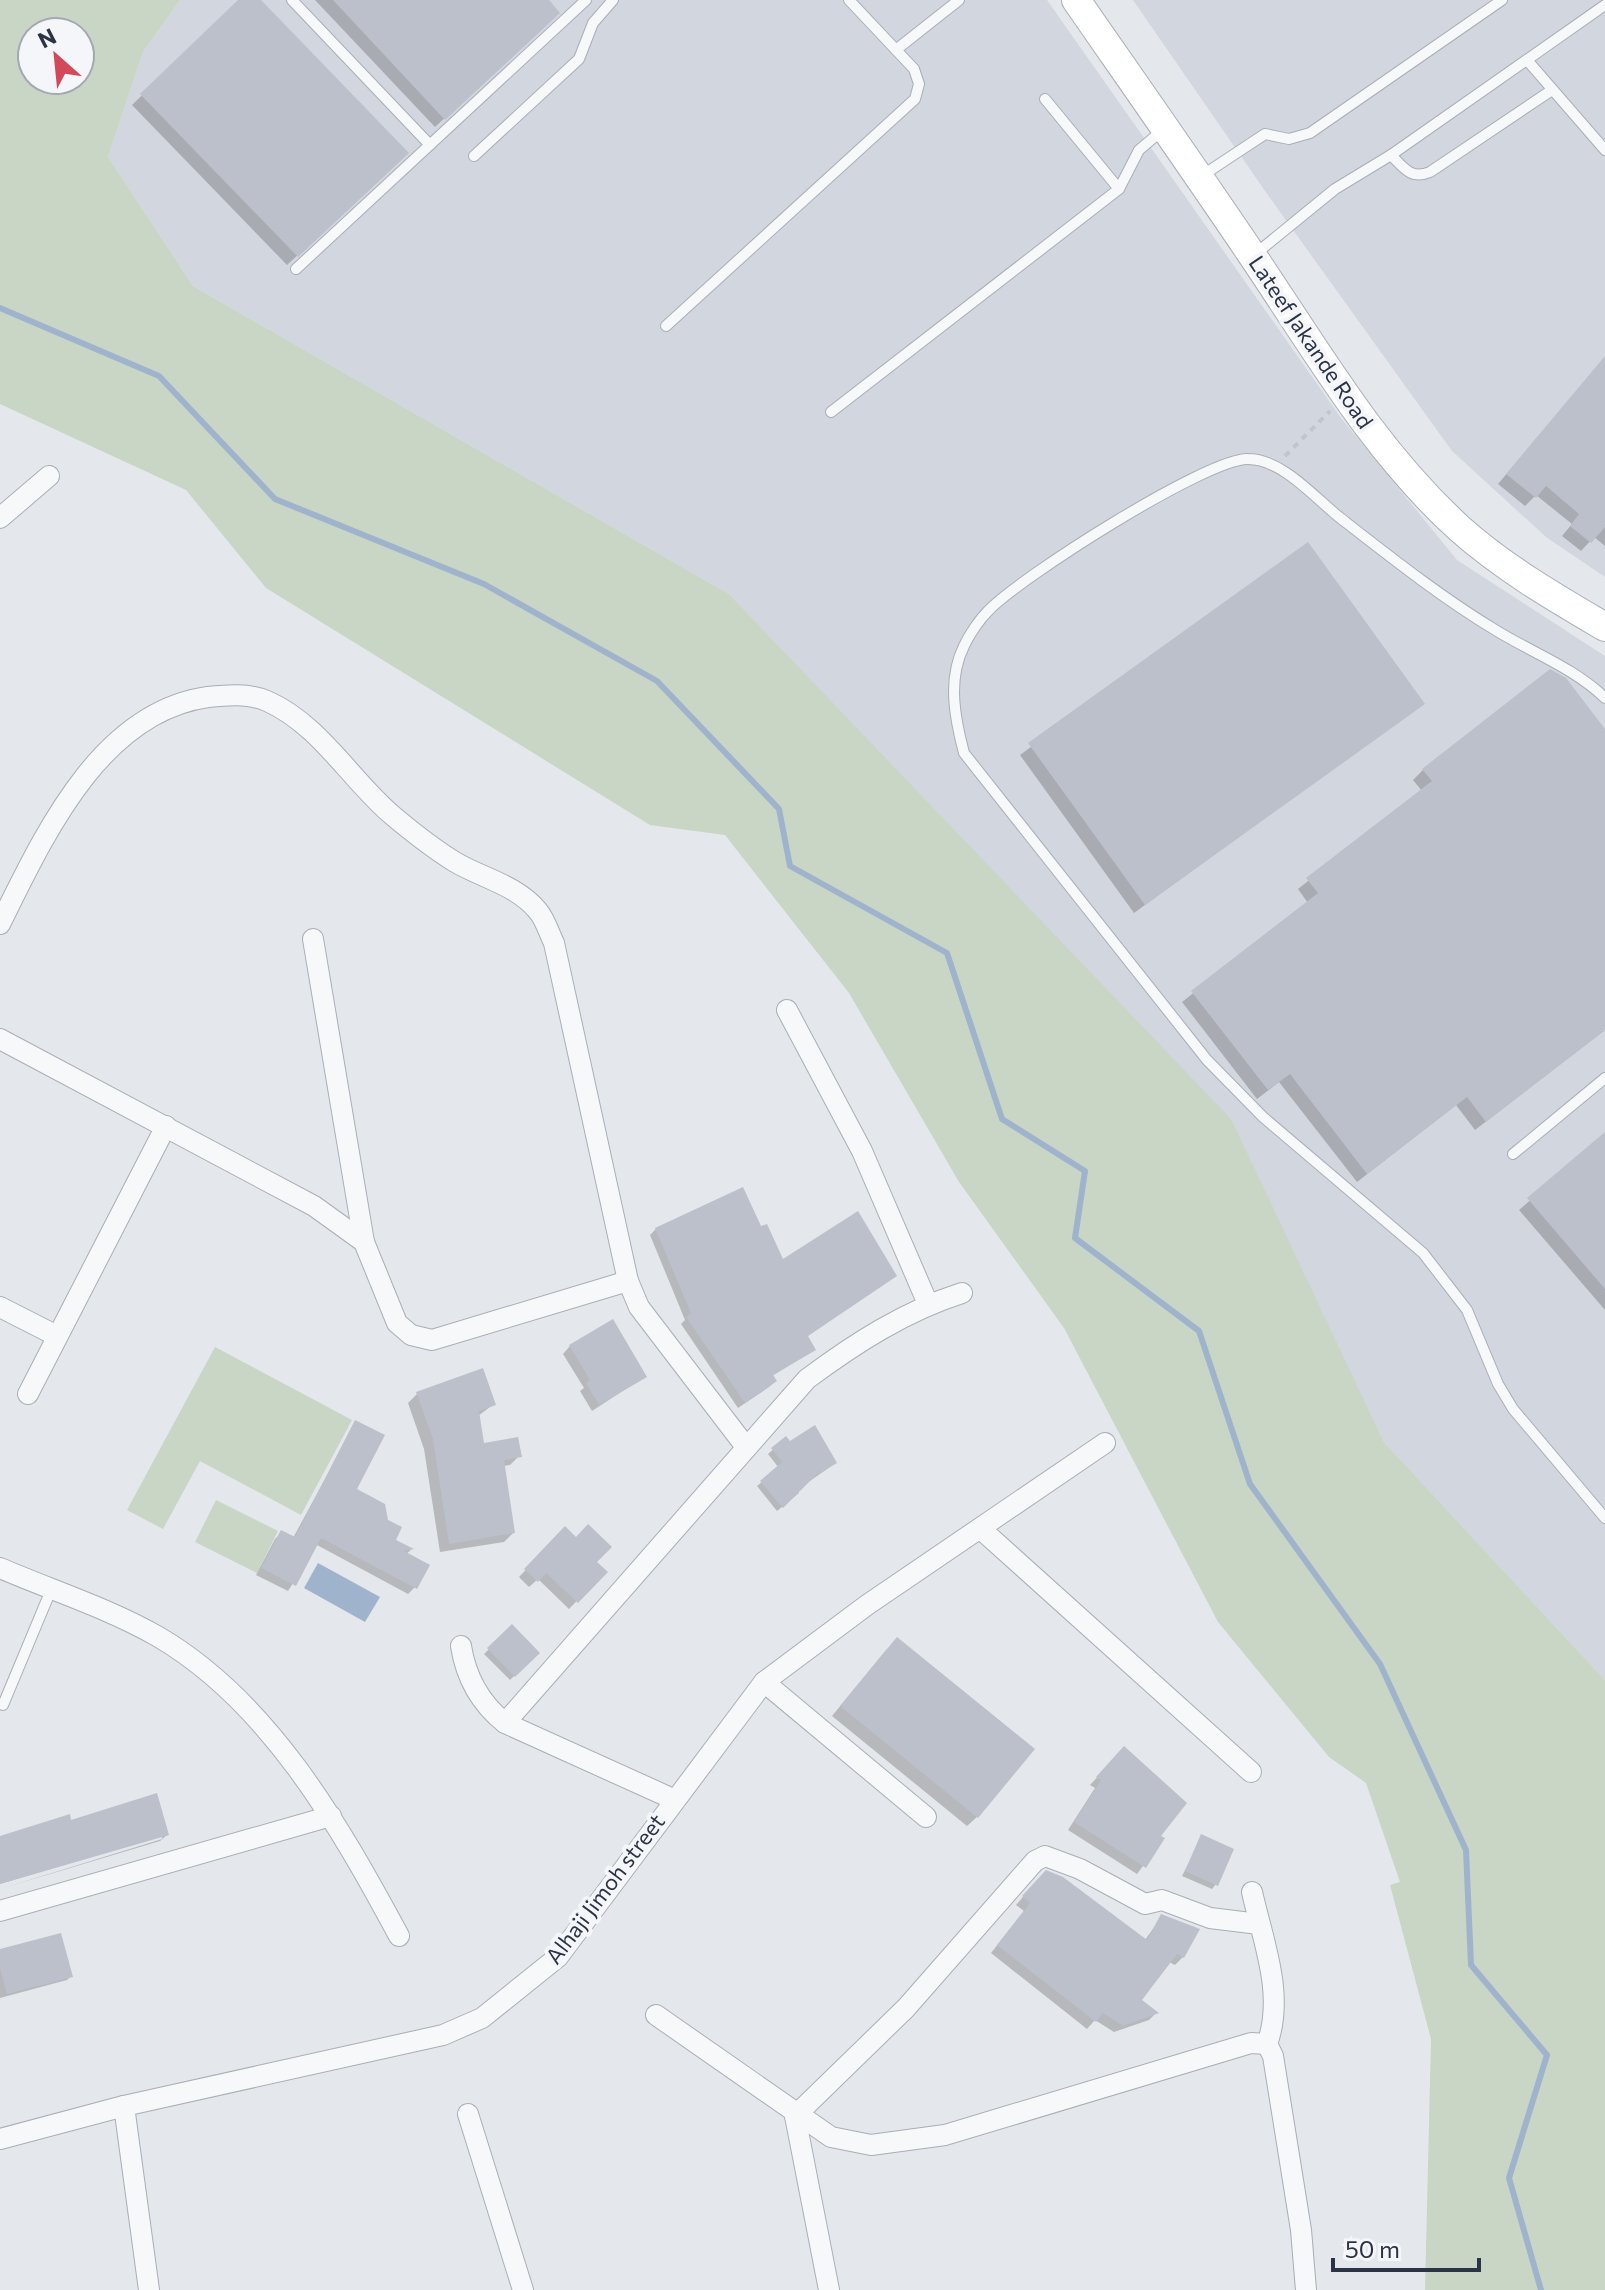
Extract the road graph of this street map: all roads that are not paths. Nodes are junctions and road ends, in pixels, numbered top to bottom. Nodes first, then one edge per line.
1 (292, 0) edge
2 (565, 0) edge
3 (586, 0) edge
4 (613, 0) edge
5 (849, 0) edge
6 (959, 0) edge
7 (1076, 0) edge
8 (1502, 0) edge
9 (1605, 5) edge
10 (575, 10) junction
11 (897, 49) junction
12 (1527, 60) junction
13 (1552, 90) junction
14 (1045, 99) dead end
15 (1165, 128) junction
16 (430, 145) junction
17 (1605, 150) edge
18 (1391, 155) junction
19 (474, 156) dead end
20 (1199, 178) junction
21 (1119, 189) junction
22 (1253, 256) junction
23 (296, 269) dead end
24 (666, 326) dead end
25 (831, 412) dead end
26 (49, 476) dead end
27 (0, 518) edge
28 (1605, 627) edge
29 (1605, 698) edge
30 (0, 924) edge
31 (313, 939) dead end
32 (787, 1010) dead end
33 (0, 1039) edge
34 (1605, 1078) edge
35 (166, 1126) junction
36 (1513, 1154) dead end
37 (364, 1242) junction
38 (628, 1281) junction
39 (962, 1293) dead end
40 (928, 1304) junction
41 (0, 1307) edge
42 (57, 1336) junction
43 (28, 1394) dead end
44 (1105, 1443) dead end
45 (746, 1447) junction
46 (1605, 1518) edge
47 (982, 1530) junction
48 (0, 1568) edge
49 (51, 1590) junction
50 (461, 1646) dead end
51 (764, 1682) junction
52 (3, 1705) dead end
53 (505, 1723) junction
54 (1251, 1772) dead end
55 (673, 1799) junction
56 (331, 1816) junction
57 (926, 1817) dead end
58 (1252, 1892) dead end
59 (0, 1911) edge
60 (1259, 1924) junction
61 (399, 1936) dead end
62 (656, 2015) dead end
63 (1267, 2044) junction
64 (124, 2106) junction
65 (468, 2114) dead end
66 (795, 2116) junction
67 (0, 2139) edge
68 (149, 2290) edge
69 (523, 2290) edge
70 (829, 2290) edge
71 (1306, 2290) edge

1 - 16 lane
2 - 10 lane
3 - 10 lane
4 - 19 lane
5 - 11 lane
6 - 11 lane
7 - 15 main road, Lateef Jakande Road
8 - 20 lane
9 - 12 lane
10 - 16 lane
11 - 24 lane
12 - 13 lane
12 - 18 lane
13 - 17 lane
13 - 18 lane
14 - 21 lane
15 - 20 main road, Lateef Jakande Road
15 - 21 lane
16 - 23 lane
18 - 22 lane
20 - 22 main road, Lateef Jakande Road
21 - 25 lane
22 - 28 main road, Lateef Jakande Road
26 - 27 street
29 - 46 lane
30 - 38 street
31 - 37 street
32 - 40 street
33 - 35 street
34 - 36 lane
35 - 37 street
35 - 42 street
37 - 38 street
38 - 45 street
39 - 40 street
40 - 45 street
41 - 42 street
42 - 43 street
44 - 47 street, Alhaji Jimoh street
45 - 53 street
47 - 51 street, Alhaji Jimoh street
47 - 54 street
48 - 49 street
49 - 52 lane
49 - 56 street
50 - 53 street
51 - 55 street, Alhaji Jimoh street
51 - 57 street
53 - 55 street
55 - 64 street, Alhaji Jimoh street
56 - 59 street
56 - 61 street
58 - 60 street
60 - 63 street
60 - 66 street
62 - 66 street
63 - 66 street
63 - 71 street
64 - 67 street, Alhaji Jimoh street
64 - 68 street
65 - 69 street
66 - 70 street

